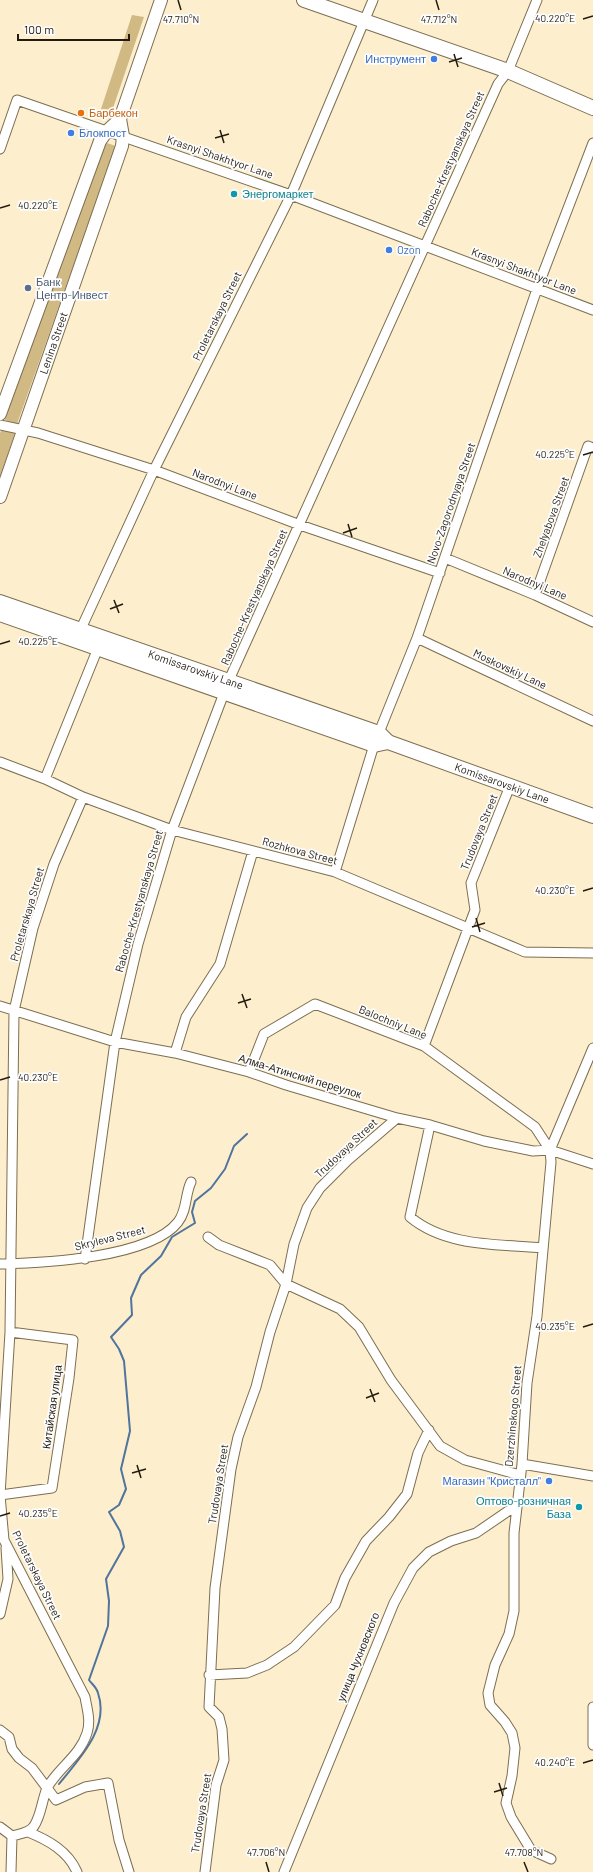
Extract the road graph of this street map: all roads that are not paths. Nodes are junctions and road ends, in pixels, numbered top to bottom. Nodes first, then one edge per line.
1 (161, 0) edge
2 (304, 0) edge
3 (373, 0) edge
4 (537, 0) edge
5 (364, 22) junction
6 (508, 71) junction
7 (593, 108) edge
8 (120, 119) junction
9 (107, 131) junction
10 (123, 136) junction
11 (593, 143) edge
12 (0, 148) edge
13 (291, 195) junction
14 (426, 246) junction
15 (537, 288) junction
16 (593, 310) edge
17 (0, 414) edge
18 (0, 425) edge
19 (23, 430) junction
20 (591, 447) edge
21 (154, 470) junction
22 (0, 497) edge
23 (300, 525) junction
24 (444, 558) junction
25 (440, 573) junction
26 (535, 595) junction
27 (0, 602) edge
28 (0, 614) edge
29 (593, 622) edge
30 (78, 635) junction
31 (417, 638) junction
32 (98, 648) junction
33 (227, 687) junction
34 (593, 721) edge
35 (380, 740) junction
36 (0, 762) edge
37 (45, 779) junction
38 (510, 786) junction
39 (83, 797) junction
40 (593, 816) edge
41 (172, 830) junction
42 (253, 851) junction
43 (335, 872) junction
44 (468, 928) junction
45 (593, 953) edge
46 (0, 1006) edge
47 (14, 1011) junction
48 (114, 1042) junction
49 (424, 1046) junction
50 (593, 1048) edge
51 (175, 1053) junction
52 (249, 1072) junction
53 (397, 1118) junction
54 (430, 1125) junction
55 (550, 1150) junction
56 (593, 1164) edge
57 (191, 1182) dead end
58 (208, 1237) dead end
59 (543, 1248) junction
60 (85, 1259) junction
61 (0, 1264) edge
62 (10, 1264) junction
63 (286, 1284) junction
64 (10, 1332) junction
65 (428, 1430) junction
66 (522, 1464) junction
67 (520, 1475) junction
68 (593, 1476) edge
69 (0, 1495) edge
70 (517, 1505) junction
71 (2, 1540) edge
72 (0, 1614) edge
73 (209, 1675) junction
74 (593, 1707) edge
75 (0, 1730) edge
76 (593, 1745) edge
77 (47, 1789) junction
78 (0, 1827) edge
79 (28, 1832) junction
80 (12, 1836) junction
81 (551, 1859) dead end
82 (11, 1872) edge
83 (77, 1872) edge
84 (128, 1872) edge
85 (205, 1872) edge
86 (284, 1872) edge

1 - 8 main road, Lenina Street
2 - 5 main road
3 - 5 street, Proletarskaya Street
4 - 6 street, Raboche-Krestyanskaya Street
5 - 6 main road
5 - 13 street, Proletarskaya Street
6 - 7 main road
6 - 14 street, Raboche-Krestyanskaya Street
8 - 9 main road, Lenina Street
8 - 10 main road, Lenina Street
9 - 10 street, Krasnyi Shakhtyor Lane
9 - 12 street, Krasnyi Shakhtyor Lane
9 - 17 main road, Lenina Street
10 - 13 street, Krasnyi Shakhtyor Lane
10 - 19 main road, Lenina Street
11 - 15 street, Novo-Zagorodnyaya Street
13 - 14 street, Krasnyi Shakhtyor Lane
13 - 21 street, Proletarskaya Street
14 - 15 street, Krasnyi Shakhtyor Lane
14 - 23 street, Raboche-Krestyanskaya Street
15 - 16 street, Krasnyi Shakhtyor Lane
15 - 24 street, Novo-Zagorodnyaya Street
18 - 19 street, Narodnyi Lane
19 - 21 street, Narodnyi Lane
19 - 22 main road, Lenina Street
20 - 26 street, Zhelyabova Street
21 - 23 street, Narodnyi Lane
21 - 30 street, Proletarskaya Street
23 - 25 street, Narodnyi Lane
23 - 33 street, Raboche-Krestyanskaya Street
24 - 25 street, Novo-Zagorodnyaya Street
24 - 26 street, Narodnyi Lane
25 - 31 street, Novo-Zagorodnyaya Street
26 - 29 street, Narodnyi Lane
27 - 30 main road, Komissarovskiy Lane
28 - 30 main road, Komissarovskiy Lane
30 - 32 main road, Komissarovskiy Lane
30 - 33 main road, Komissarovskiy Lane
31 - 34 street, Moskovskiy Lane
31 - 35 street, Novo-Zagorodnyaya Street
32 - 33 main road, Komissarovskiy Lane
32 - 37 street
33 - 35 main road, Komissarovskiy Lane
33 - 41 street, Raboche-Krestyanskaya Street
35 - 38 main road, Komissarovskiy Lane
35 - 43 street, Novo-Zagorodnyaya Street
36 - 37 street, Rozhkova Street
37 - 39 street, Rozhkova Street
38 - 40 main road, Komissarovskiy Lane
38 - 44 street, Trudovaya Street
39 - 41 street, Rozhkova Street
39 - 47 street, Proletarskaya Street
41 - 42 street, Rozhkova Street
41 - 48 street, Raboche-Krestyanskaya Street
42 - 43 street, Rozhkova Street
42 - 51 street
43 - 44 street, Rozhkova Street
44 - 45 street, Rozhkova Street
44 - 49 street, Trudovaya Street
46 - 47 street, Алма-Атинский переулок
47 - 48 street, Алма-Атинский переулок
47 - 62 street, Proletarskaya Street
48 - 51 street, Алма-Атинский переулок
48 - 60 street, Raboche-Krestyanskaya Street
49 - 52 street, Balochniy Lane
49 - 55 street, Balochniy Lane
50 - 55 street, Dzerzhinskogo Street
51 - 52 street, Алма-Атинский переулок
52 - 53 street, Алма-Атинский переулок
53 - 54 street, Алма-Атинский переулок
53 - 63 street, Trudovaya Street
54 - 55 street, Алма-Атинский переулок
54 - 59 street
55 - 56 street, Алма-Атинский переулок
55 - 59 street, Dzerzhinskogo Street
57 - 60 street, Skryleva Street
58 - 63 street
59 - 66 street, Dzerzhinskogo Street
60 - 62 street, Skryleva Street
61 - 62 street, Skryleva Street
62 - 64 street, Proletarskaya Street
63 - 65 street
63 - 73 street, Trudovaya Street
64 - 69 street, Proletarskaya Street
64 - 69 street, Китайская улица
65 - 67 street
65 - 73 street
66 - 67 street, Dzerzhinskogo Street
66 - 68 street
67 - 70 street, Dzerzhinskogo Street
69 - 71 street, Proletarskaya Street
70 - 81 street, Dzerzhinskogo Street
70 - 86 street, улица Чухновского
71 - 72 street
71 - 77 street, Proletarskaya Street
73 - 85 street, Trudovaya Street
74 - 76 street
75 - 77 street
77 - 79 street, Proletarskaya Street
77 - 84 street
78 - 80 street
79 - 80 street
79 - 83 street
80 - 82 street

